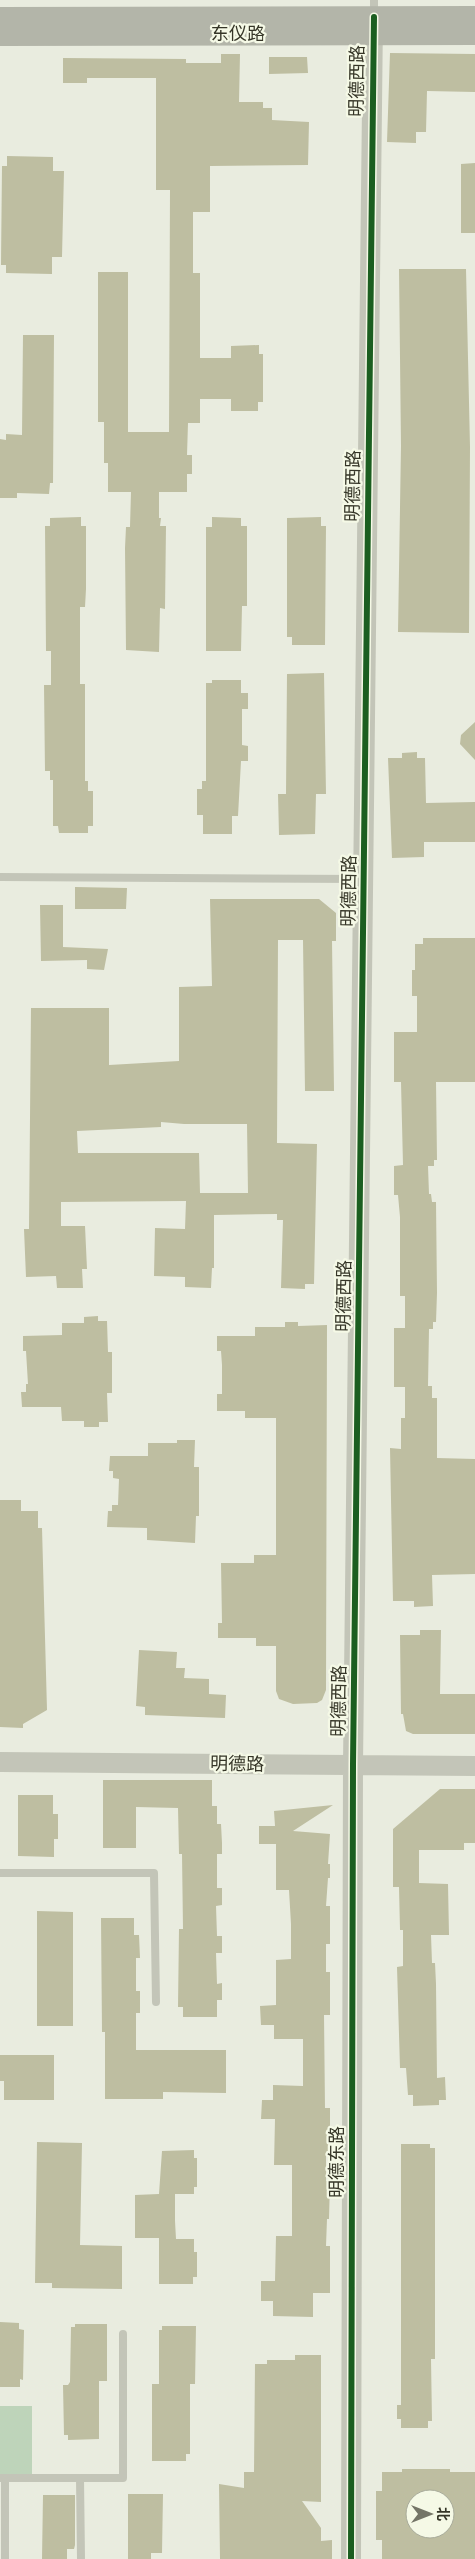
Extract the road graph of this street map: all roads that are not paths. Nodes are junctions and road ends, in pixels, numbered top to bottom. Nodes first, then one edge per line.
1 (475, 16) edge
2 (373, 17) edge
3 (0, 18) edge
4 (475, 34) edge
5 (0, 35) edge
6 (0, 877) edge
7 (364, 879) junction
8 (0, 1762) edge
9 (353, 1765) junction
10 (475, 1766) edge
11 (0, 1873) edge
12 (156, 2002) dead end
13 (123, 2334) dead end
14 (3, 2478) edge
15 (80, 2478) junction
16 (5, 2559) edge
17 (81, 2559) edge
18 (351, 2559) edge

1 - 2 main road, 东仪路
2 - 3 main road, 东仪路
2 - 4 main road, 东仪路
2 - 5 main road, 东仪路
2 - 7 street, 明德西路
6 - 7 lane
7 - 9 street, 明德西路
8 - 9 street, 明德路
9 - 10 street, 明德路
9 - 18 street, 明德东路
11 - 12 lane
13 - 15 lane
14 - 15 lane
14 - 16 lane
15 - 17 lane

